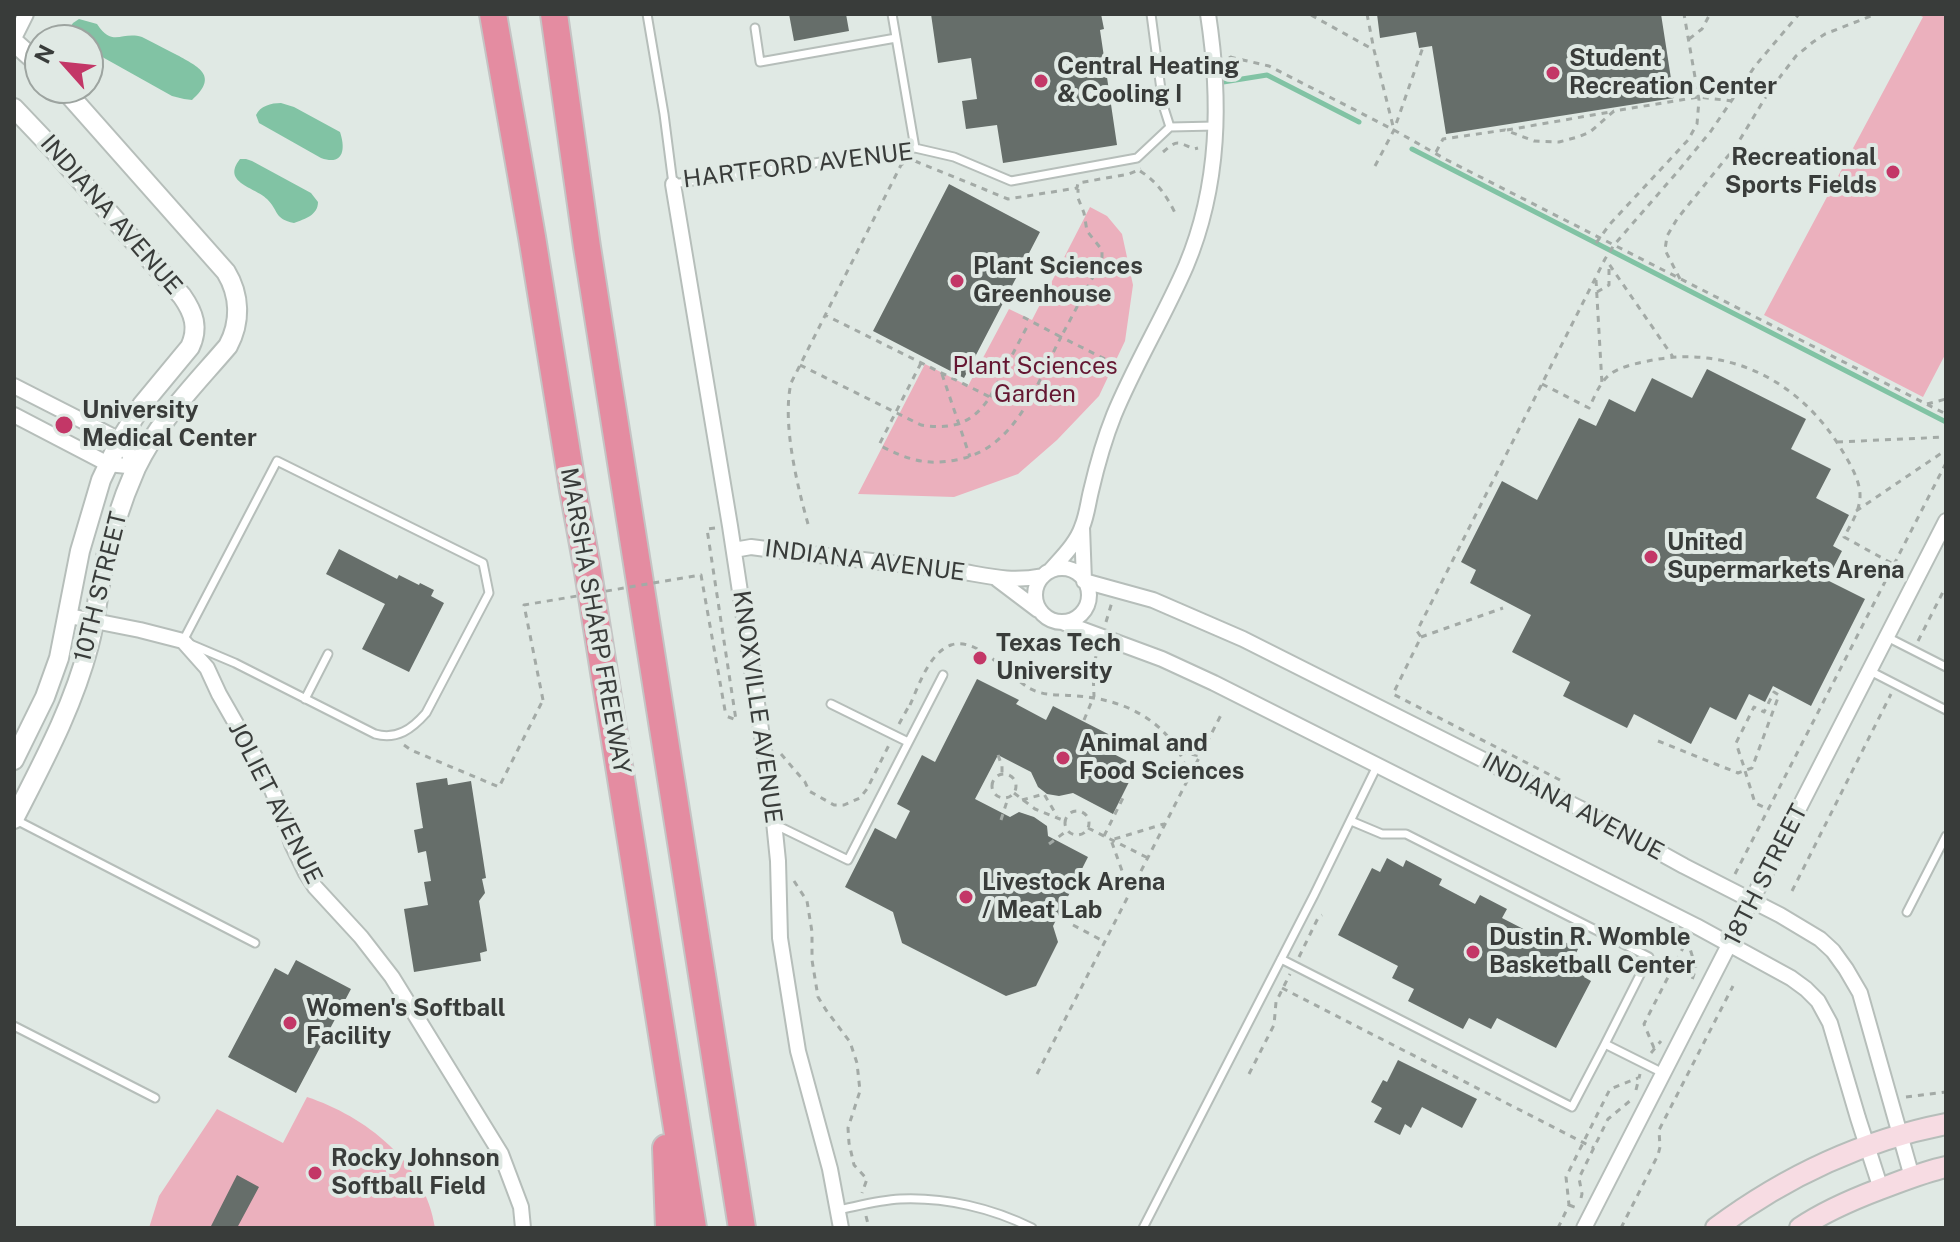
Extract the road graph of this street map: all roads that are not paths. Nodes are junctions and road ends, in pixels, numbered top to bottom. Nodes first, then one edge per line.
1 (26, 14) edge
2 (493, 14) edge
3 (554, 14) edge
4 (647, 14) edge
5 (892, 14) edge
6 (1151, 14) edge
7 (1208, 14) edge
8 (755, 28) dead end
9 (896, 38) junction
10 (14, 40) edge
11 (77, 104) edge
12 (14, 108) edge
13 (1217, 126) junction
14 (1170, 127) junction
15 (915, 148) junction
16 (673, 184) junction
17 (195, 329) joint
18 (235, 329) joint
19 (14, 386) edge
20 (14, 415) edge
21 (120, 440) junction
22 (108, 464) junction
23 (137, 467) junction
24 (1946, 521) edge
25 (1082, 527) junction
26 (734, 550) junction
27 (1047, 574) junction
28 (997, 579) junction
29 (1084, 581) junction
30 (1041, 612) junction
31 (69, 616) junction
32 (95, 620) junction
33 (1062, 622) junction
34 (1887, 637) junction
35 (183, 641) junction
36 (328, 654) dead end
37 (1946, 667) edge
38 (1870, 671) junction
39 (943, 675) dead end
40 (305, 699) junction
41 (831, 704) dead end
42 (1946, 710) edge
43 (908, 742) junction
44 (14, 760) edge
45 (1377, 766) junction
46 (14, 819) edge
47 (1351, 821) junction
48 (774, 824) junction
49 (1946, 836) edge
50 (1753, 900) junction
51 (1907, 912) dead end
52 (255, 943) dead end
53 (1730, 944) junction
54 (1281, 959) junction
55 (661, 1020) junction
56 (14, 1026) edge
57 (1605, 1044) junction
58 (1663, 1073) junction
59 (155, 1098) dead end
60 (1946, 1124) edge
61 (1900, 1136) junction
62 (1866, 1146) junction
63 (1946, 1167) edge
64 (1912, 1177) junction
65 (1881, 1189) junction
66 (838, 1210) junction
67 (523, 1228) edge
68 (669, 1228) edge
69 (693, 1228) edge
70 (745, 1228) edge
71 (841, 1228) edge
72 (1032, 1228) edge
73 (1143, 1228) edge
74 (1584, 1228) edge
75 (1716, 1228) edge
76 (1800, 1228) edge

1 - 10 street
2 - 55 highway, MARSHA SHARP FREEWAY
3 - 70 highway, MARSHA SHARP FREEWAY
4 - 16 lane, HARTFORD AVENUE
5 - 9 lane
6 - 14 lane
7 - 13 street
8 - 9 lane
9 - 15 lane
11 - 18 street, INDIANA AVENUE
12 - 17 street, INDIANA AVENUE
13 - 14 lane
13 - 25 street
14 - 15 lane, HARTFORD AVENUE
15 - 16 lane, HARTFORD AVENUE
16 - 26 street, KNOXVILLE AVENUE
17 - 21 street, 10TH STREET
18 - 23 street, 10TH STREET
19 - 21 street
20 - 22 street
21 - 22 street, 10TH STREET
21 - 23 street
22 - 23 street
22 - 31 street, 10TH STREET
23 - 32 street, 10TH STREET
24 - 34 street, 18TH STREET
25 - 27 street
25 - 29 street
26 - 28 street, INDIANA AVENUE
26 - 48 street, KNOXVILLE AVENUE
27 - 28 street, INDIANA AVENUE
27 - 29 street
27 - 30 street
28 - 30 street, INDIANA AVENUE
29 - 33 street
29 - 50 street, INDIANA AVENUE
30 - 33 street
31 - 32 street
31 - 44 street, 10TH STREET
32 - 35 street
32 - 46 street, 10TH STREET
33 - 45 street, INDIANA AVENUE
34 - 37 lane
34 - 38 street, 18TH STREET
35 - 40 lane
35 - 40 lane
35 - 67 street, JOLIET AVENUE
36 - 40 lane
38 - 42 lane
38 - 50 street, 18TH STREET
39 - 43 lane
41 - 43 lane
43 - 48 lane
45 - 47 lane
45 - 53 street, INDIANA AVENUE
46 - 52 lane
47 - 54 lane
47 - 57 lane
48 - 66 street, KNOXVILLE AVENUE
49 - 51 lane
50 - 53 street, 18TH STREET
50 - 61 street, INDIANA AVENUE
53 - 58 street, 18TH STREET
53 - 62 street, INDIANA AVENUE
54 - 57 lane
54 - 73 lane
55 - 68 highway
55 - 69 highway, MARSHA SHARP FREEWAY
56 - 59 lane
57 - 58 lane
58 - 74 street, 18TH STREET
60 - 61 main road
61 - 62 main road
61 - 64 street, INDIANA AVENUE
62 - 65 street, INDIANA AVENUE
62 - 75 main road
63 - 64 main road
64 - 65 main road
65 - 76 main road
66 - 71 street, KNOXVILLE AVENUE
66 - 72 lane

